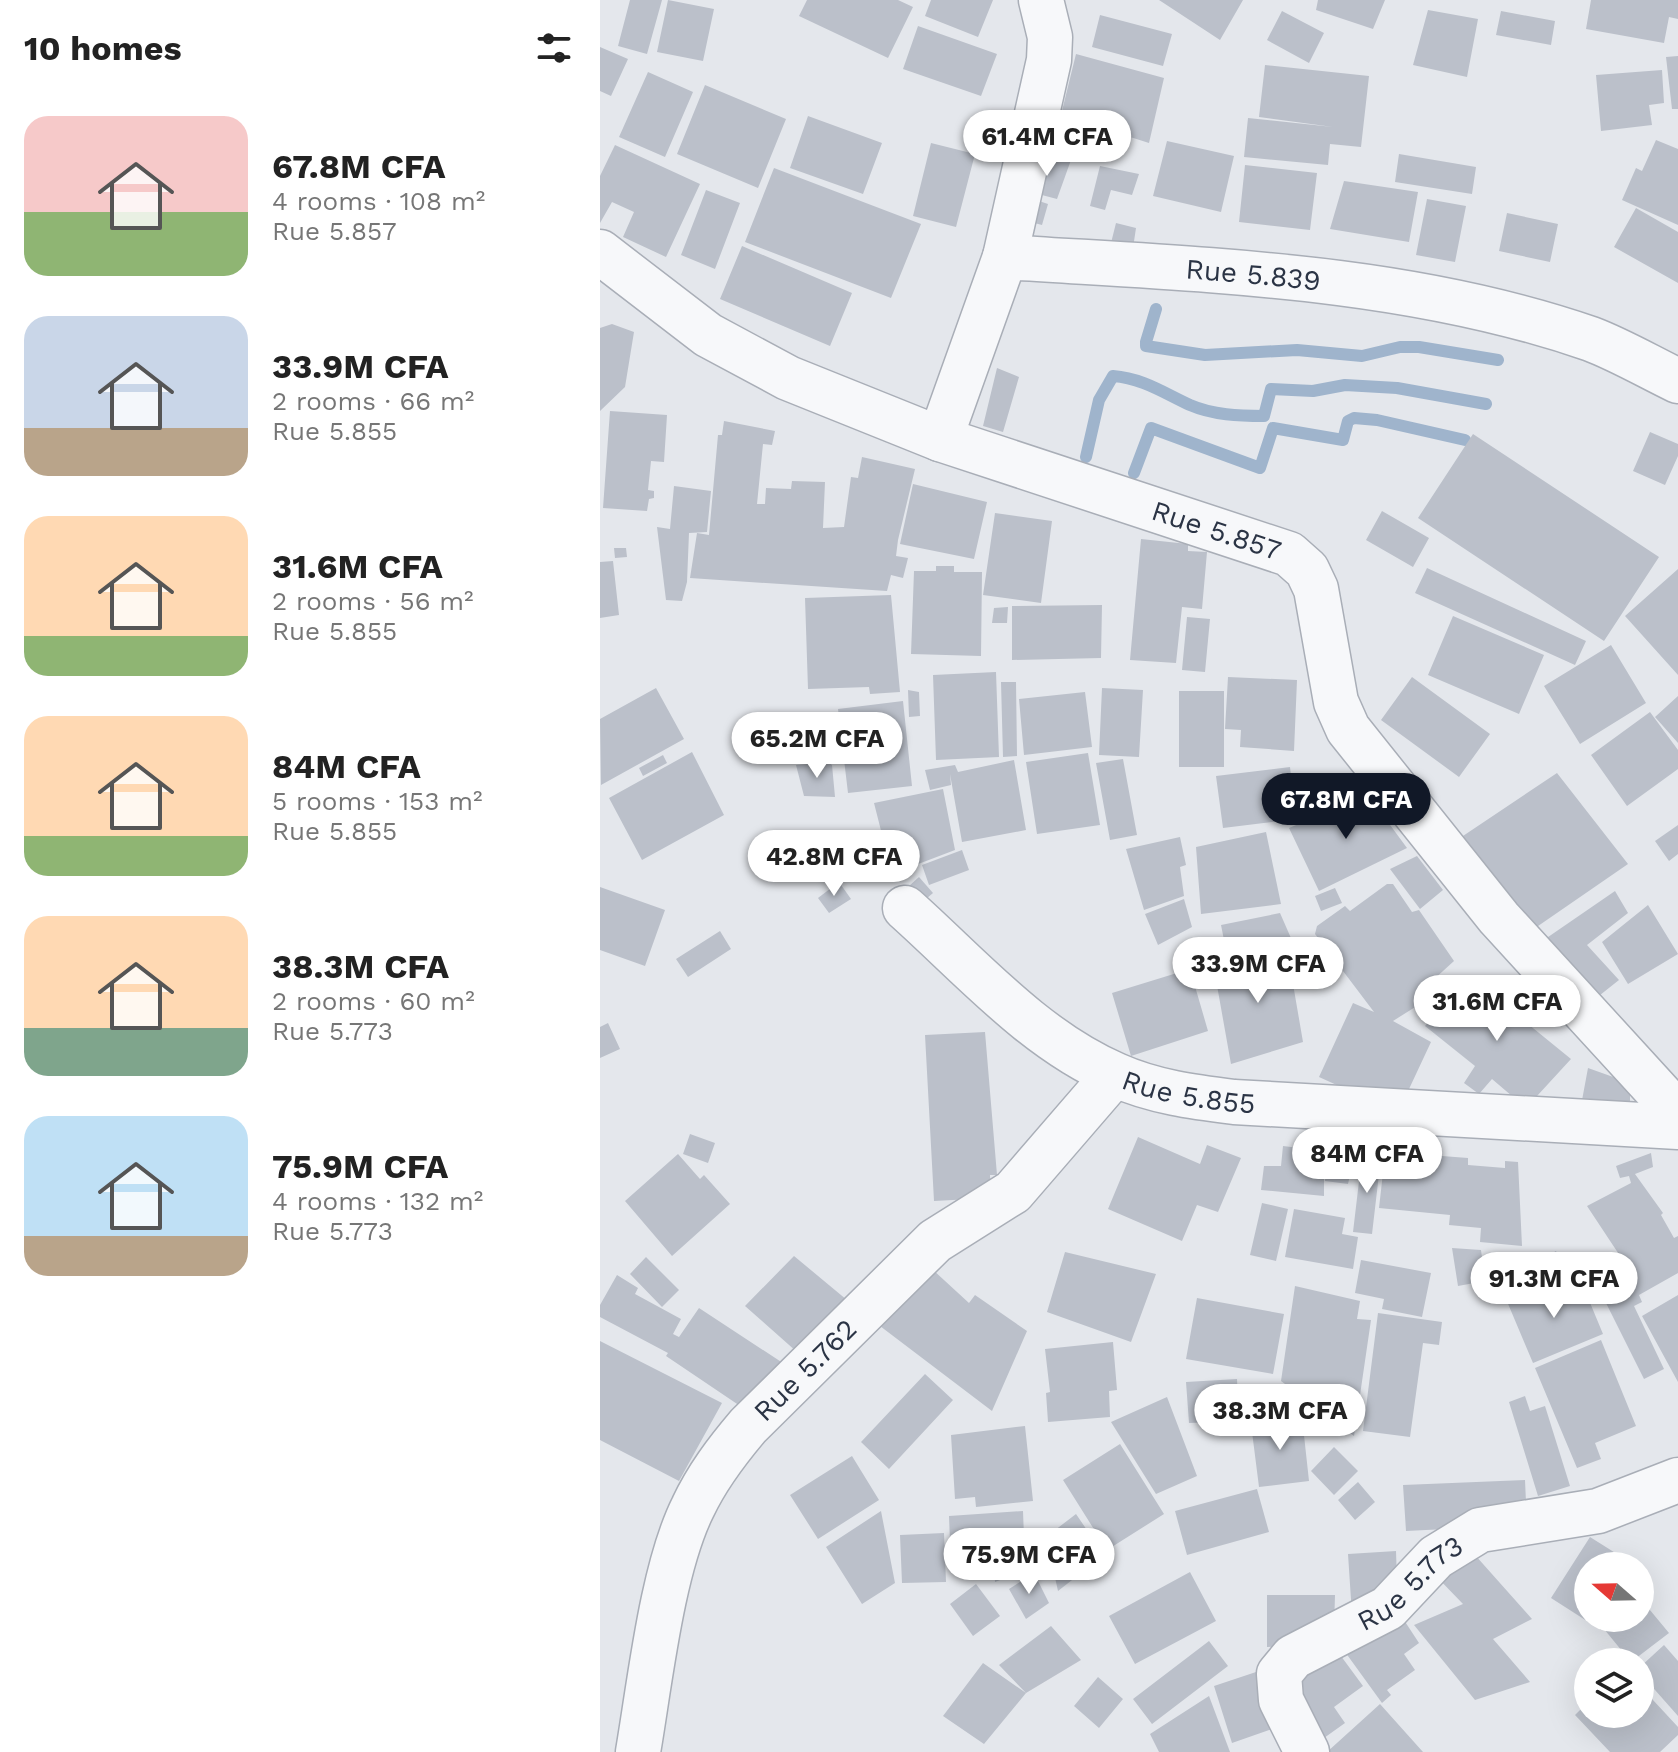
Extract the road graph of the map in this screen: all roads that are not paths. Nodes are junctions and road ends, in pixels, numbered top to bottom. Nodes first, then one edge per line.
1 (1041, 0) edge
2 (600, 252) edge
3 (1005, 257) junction
4 (1678, 381) edge
5 (940, 439) junction
6 (905, 908) dead end
7 (1114, 1075) junction
8 (1678, 1118) edge
9 (1678, 1127) edge
10 (1678, 1480) edge
11 (638, 1752) edge
12 (1307, 1752) edge

1 - 3 street
2 - 5 street, Rue 5.857
3 - 4 street, Rue 5.839
3 - 5 street
5 - 8 street, Rue 5.857
6 - 7 street, Rue 5.855
7 - 9 street, Rue 5.855
7 - 11 street, Rue 5.762
10 - 12 street, Rue 5.773

